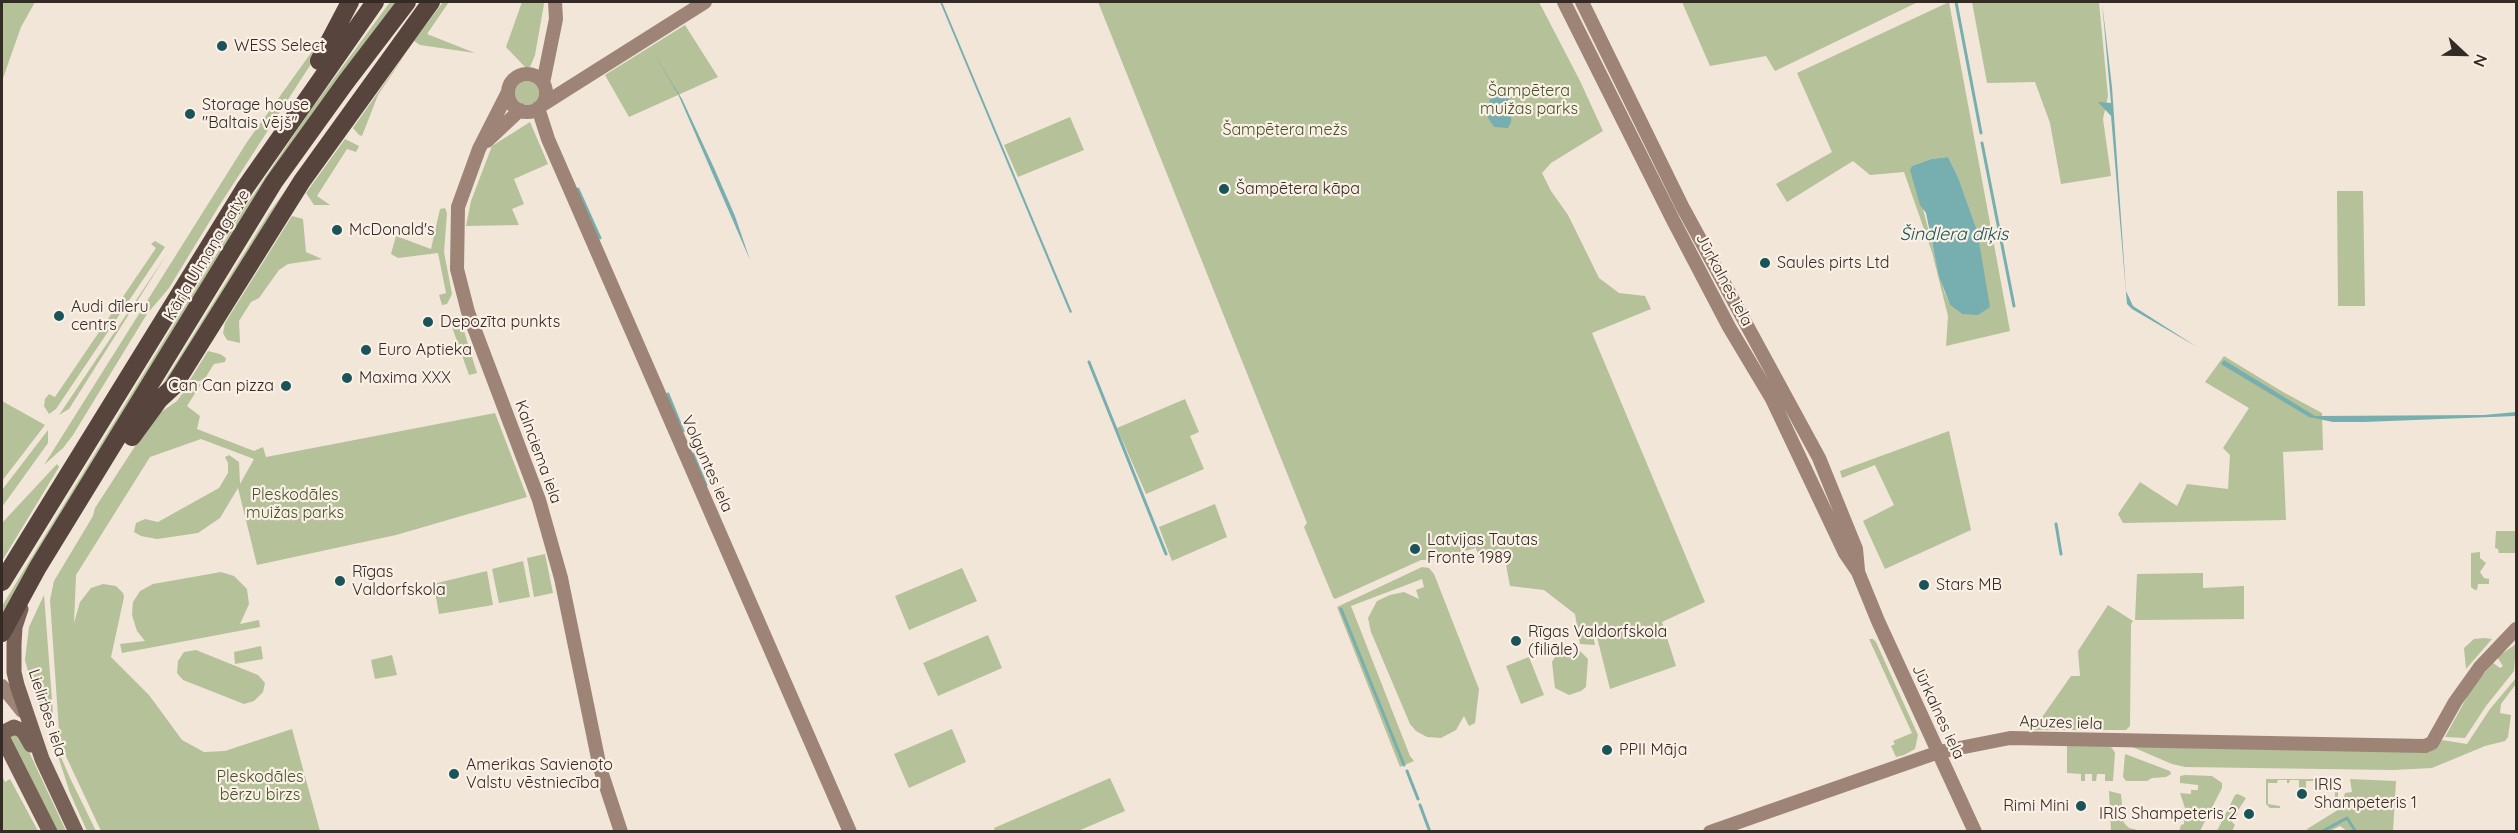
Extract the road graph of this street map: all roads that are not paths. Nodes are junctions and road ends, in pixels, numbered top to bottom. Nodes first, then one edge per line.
1 (350, 2) edge
2 (375, 2) edge
3 (407, 2) edge
4 (431, 2) edge
5 (550, 2) edge
6 (555, 2) edge
7 (705, 2) edge
8 (1564, 2) edge
9 (1582, 2) edge
10 (540, 81) junction
11 (572, 84) junction
12 (508, 92) junction
13 (539, 106) junction
14 (520, 110) junction
15 (479, 149) junction
16 (264, 159) junction
17 (95, 477) junction
18 (38, 567) junction
19 (1858, 572) junction
20 (2, 582) edge
21 (2517, 629) edge
22 (2, 633) edge
23 (2, 686) edge
24 (27, 721) junction
25 (2, 738) edge
26 (1939, 752) junction
27 (42, 759) junction
28 (50, 831) edge
29 (76, 831) edge
30 (621, 831) edge
31 (850, 831) edge
32 (1710, 831) edge
33 (1975, 831) edge

1 - 16 highway
2 - 16 highway, Kārļa Ulmaņa gatve
3 - 17 highway, Kārļa Ulmaņa gatve
4 - 17 highway
5 - 10 street
6 - 10 street
7 - 11 street
8 - 19 street, Jūrkalnes iela
9 - 19 street, Jūrkalnes iela
10 - 11 street
10 - 12 street
10 - 13 street
11 - 13 street
12 - 14 street
12 - 15 street, Kalnciema iela
13 - 14 street
13 - 31 street, Volguntes iela
14 - 15 street
15 - 30 street, Kalnciema iela
16 - 20 highway, Kārļa Ulmaņa gatve
17 - 18 highway, Kārļa Ulmaņa gatve
18 - 22 highway, Kārļa Ulmaņa gatve
18 - 24 main road, Lielirbes iela
19 - 26 street, Jūrkalnes iela
21 - 26 street, Apuzes iela
23 - 24 street
24 - 27 main road, Lielirbes iela
25 - 27 main road
25 - 28 main road
26 - 32 street, Apuzes iela
26 - 33 street, Jūrkalnes iela
27 - 29 main road, Lielirbes iela

